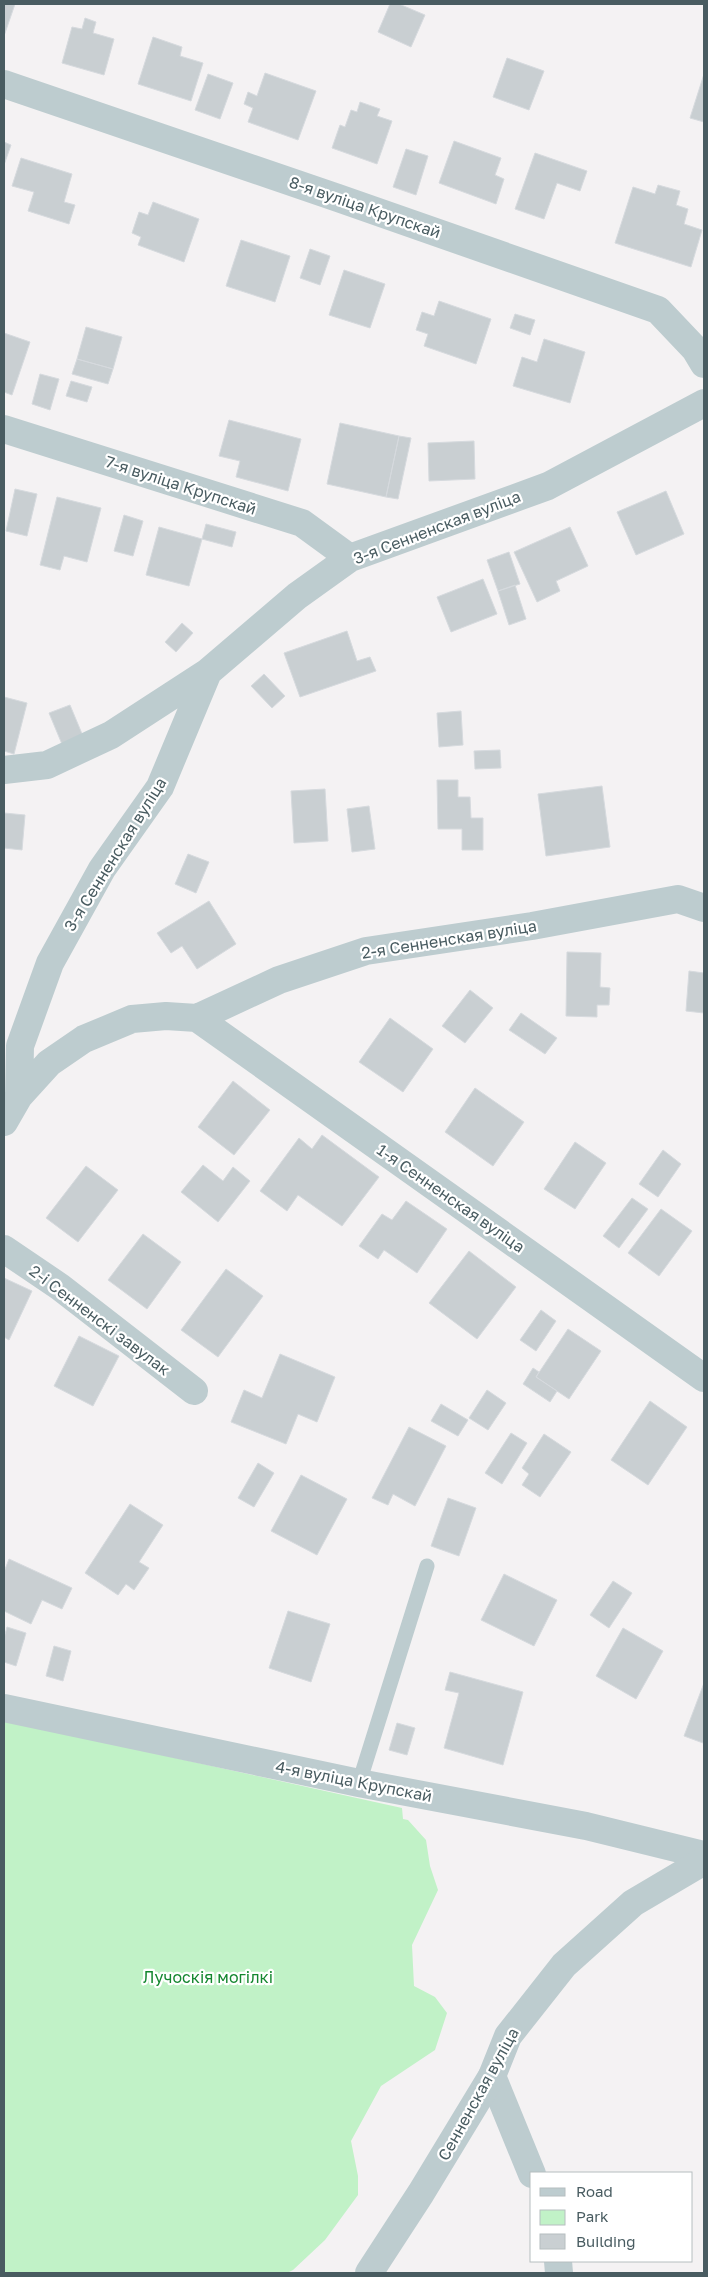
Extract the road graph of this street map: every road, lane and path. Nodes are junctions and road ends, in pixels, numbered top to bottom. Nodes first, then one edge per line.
1 (4, 84) edge
2 (704, 364) edge
3 (704, 403) edge
4 (4, 429) edge
5 (350, 558) junction
6 (208, 672) junction
7 (4, 770) edge
8 (704, 908) edge
9 (198, 1018) junction
10 (19, 1096) junction
11 (4, 1122) edge
12 (4, 1249) edge
13 (704, 1378) edge
14 (194, 1391) dead end
15 (427, 1566) dead end
16 (4, 1708) edge
17 (359, 1783) junction
18 (704, 1855) edge
19 (704, 1861) edge
20 (492, 2076) junction
21 (531, 2172) edge
22 (369, 2273) edge

1 - 2 street, 8-я вуліца Крупскай
3 - 5 street, 3-я Сенненская вуліца
4 - 5 street, 7-я вуліца Крупскай
5 - 6 street, 3-я Сенненская вуліца
6 - 7 street
6 - 10 street, 3-я Сенненская вуліца
8 - 9 street, 2-я Сенненская вуліца
9 - 10 street, 2-я Сенненская вуліца
9 - 13 street, 1-я Сенненская вуліца
10 - 11 street, 2-я Сенненская вуліца
12 - 14 street, 2-і Сенненскі завулак
15 - 17 lane
16 - 17 street, 4-я вуліца Крупскай
17 - 18 street, 4-я вуліца Крупскай
19 - 20 street, Сенненская вуліца
20 - 21 street
20 - 22 street, Сенненская вуліца

